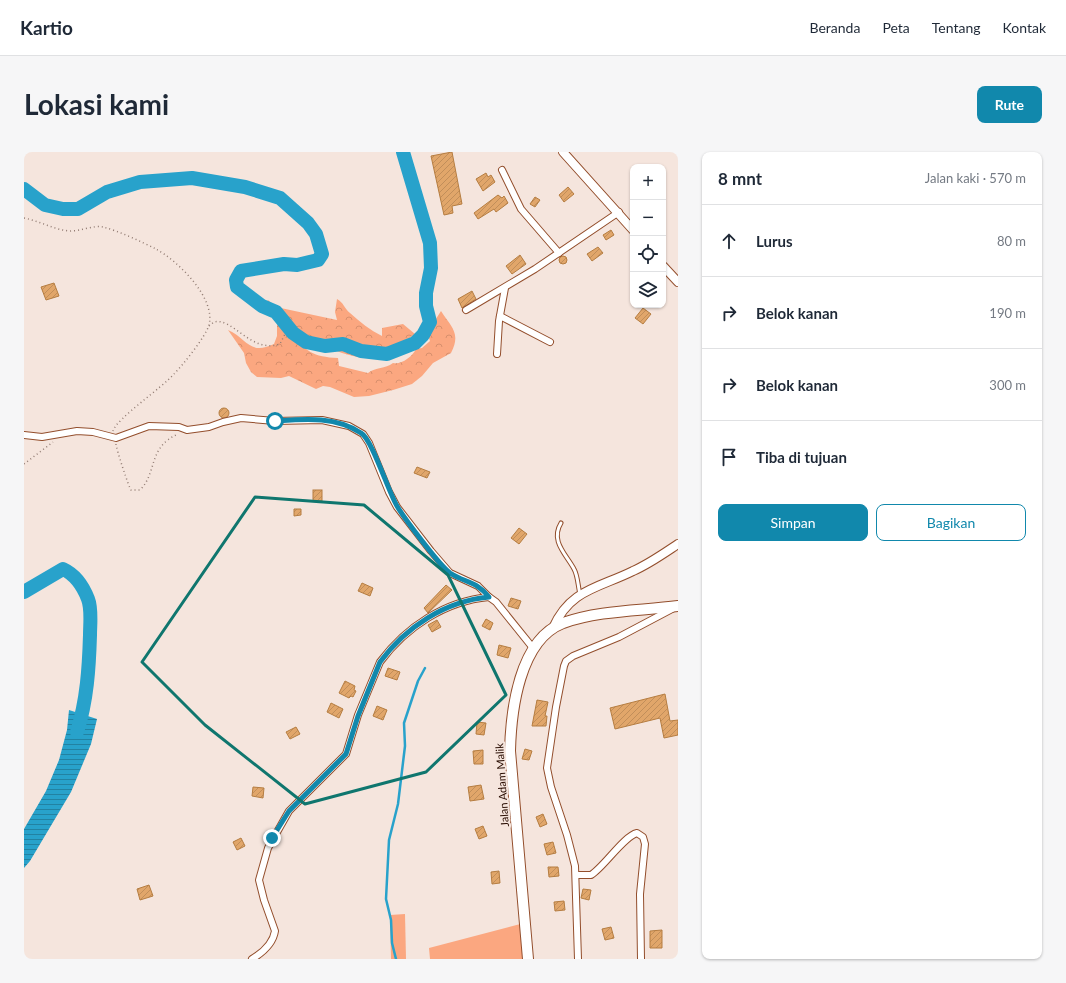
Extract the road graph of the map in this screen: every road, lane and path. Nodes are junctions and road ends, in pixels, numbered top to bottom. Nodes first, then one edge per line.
1 (563, 152) edge
2 (502, 170) dead end
3 (619, 212) junction
4 (24, 218) edge
5 (630, 226) edge
6 (559, 253) junction
7 (666, 269) edge
8 (678, 282) edge
9 (505, 288) junction
10 (466, 310) dead end
11 (500, 316) junction
12 (209, 326) junction
13 (285, 334) dead end
14 (550, 342) dead end
15 (497, 354) dead end
16 (187, 430) junction
17 (24, 434) edge
18 (62, 435) junction
19 (116, 438) junction
20 (24, 464) edge
21 (561, 523) dead end
22 (678, 544) edge
23 (580, 594) junction
24 (489, 597) junction
25 (677, 606) edge
26 (553, 628) junction
27 (533, 648) junction
28 (576, 876) junction
29 (252, 959) edge
30 (528, 959) edge
31 (578, 959) edge
32 (641, 959) edge

1 - 3 street
2 - 6 street
3 - 5 street
3 - 6 street
4 - 12 path
6 - 9 street
7 - 8 street
9 - 10 street
9 - 11 street
11 - 14 street
11 - 15 street
12 - 13 path
12 - 19 path
16 - 19 street
16 - 19 path
16 - 24 street
17 - 18 street
18 - 19 street
18 - 20 path
21 - 23 lane
22 - 23 street
23 - 26 street
24 - 27 street
24 - 29 street
25 - 26 highway, Jalan Adam Malik
25 - 28 street
26 - 27 highway, Jalan Adam Malik
27 - 30 highway, Jalan Adam Malik
28 - 31 street
28 - 32 street

